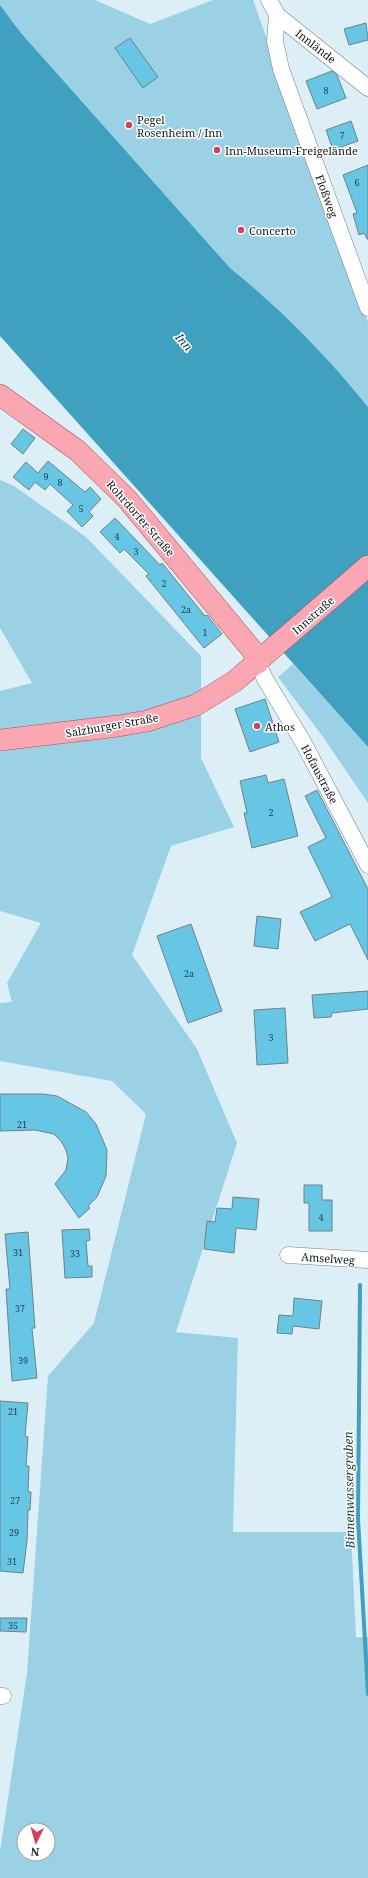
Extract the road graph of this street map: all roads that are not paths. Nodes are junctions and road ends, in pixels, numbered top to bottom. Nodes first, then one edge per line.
1 (270, 0) edge
2 (277, 15) junction
3 (368, 88) edge
4 (368, 308) edge
5 (0, 395) edge
6 (368, 566) edge
7 (258, 663) junction
8 (0, 740) edge
9 (368, 864) edge
10 (288, 1255) dead end
11 (368, 1260) edge

1 - 2 street, Innlände
2 - 3 street, Innlände
2 - 4 street, Floßweg
5 - 7 main road, Rohrdorfer Straße
6 - 7 main road, Innstraße
7 - 8 main road, Salzburger Straße
7 - 9 street, Hofaustraße
10 - 11 street, Amselweg

